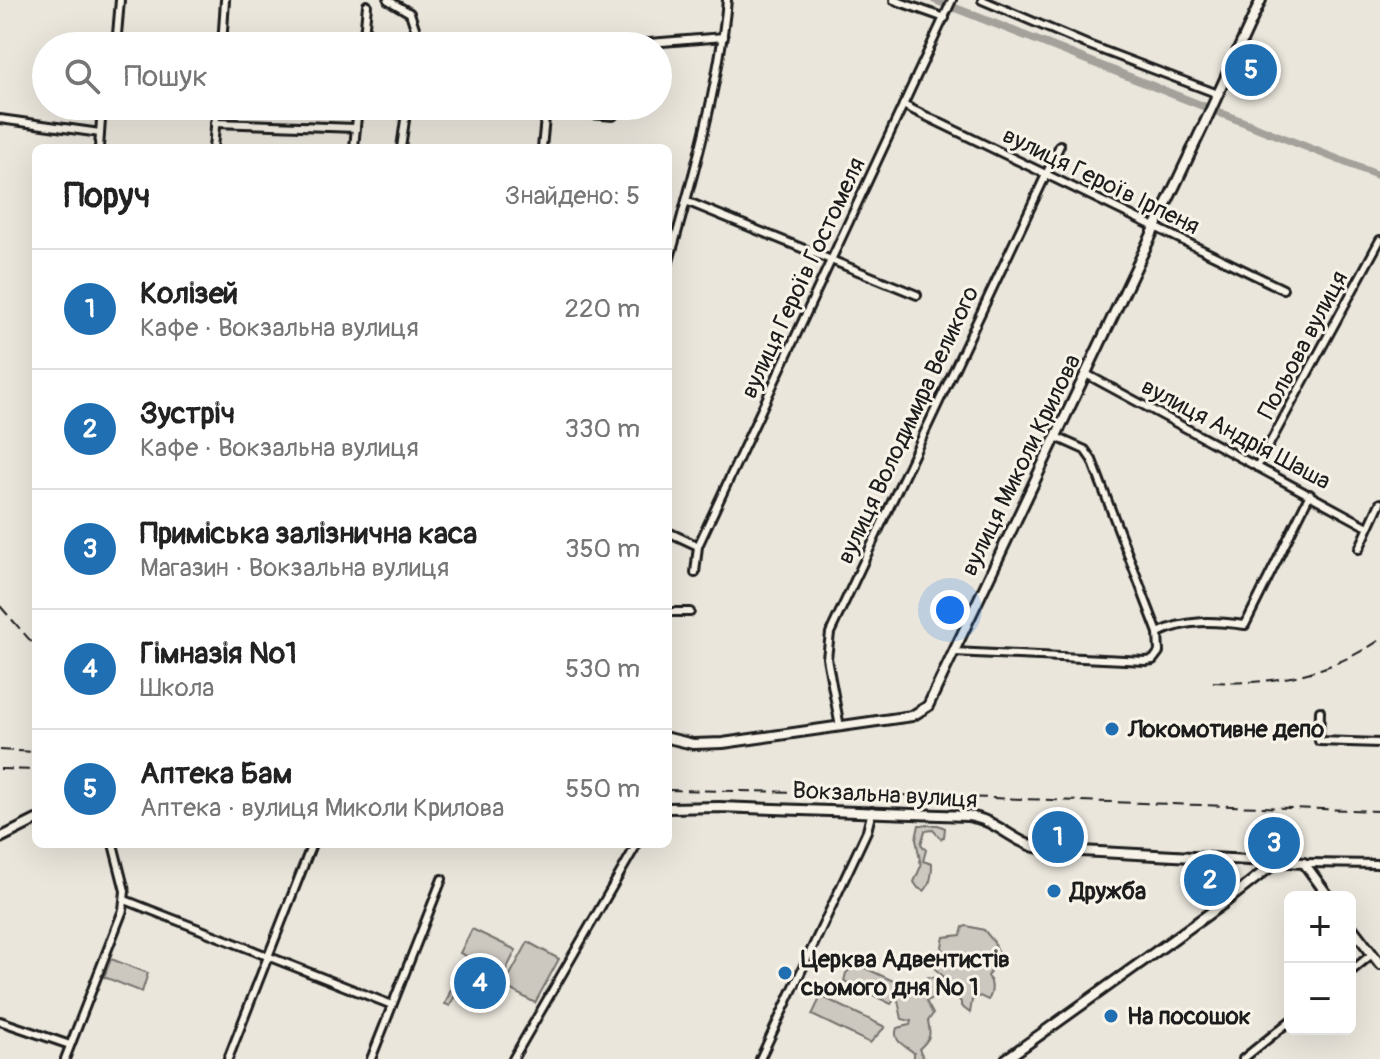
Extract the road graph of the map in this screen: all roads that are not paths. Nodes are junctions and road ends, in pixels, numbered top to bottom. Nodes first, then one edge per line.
1 (120, 0) edge
2 (225, 0) edge
3 (388, 0) edge
4 (727, 0) edge
5 (894, 0) edge
6 (982, 0) edge
7 (1261, 0) edge
8 (952, 1) edge
9 (367, 5) dead end
10 (946, 14) junction
11 (118, 32) edge
12 (223, 32) edge
13 (364, 32) edge
14 (416, 32) edge
15 (724, 37) junction
16 (672, 41) edge
17 (1216, 98) junction
18 (903, 105) junction
19 (0, 119) edge
20 (101, 120) edge
21 (215, 120) edge
22 (357, 120) edge
23 (405, 120) edge
24 (545, 120) edge
25 (215, 123) junction
26 (356, 128) junction
27 (100, 133) junction
28 (99, 144) edge
29 (213, 144) edge
30 (354, 144) edge
31 (402, 144) edge
32 (542, 144) edge
33 (1060, 145) dead end
34 (1046, 174) junction
35 (686, 201) junction
36 (1156, 227) junction
37 (1380, 240) edge
38 (672, 251) edge
39 (831, 258) junction
40 (1283, 289) dead end
41 (917, 295) dead end
42 (1086, 374) junction
43 (1056, 437) junction
44 (1257, 467) junction
45 (1310, 494) junction
46 (1380, 503) edge
47 (1368, 527) junction
48 (672, 534) edge
49 (698, 546) junction
50 (1359, 549) dead end
51 (695, 573) dead end
52 (672, 612) edge
53 (690, 612) dead end
54 (1158, 633) junction
55 (954, 652) junction
56 (1320, 711) dead end
57 (840, 727) junction
58 (672, 739) edge
59 (1380, 743) edge
60 (672, 808) edge
61 (872, 811) junction
62 (32, 822) edge
63 (0, 838) edge
64 (114, 848) edge
65 (310, 848) edge
66 (635, 848) edge
67 (1275, 863) junction
68 (1304, 863) junction
69 (1380, 864) edge
70 (442, 879) dead end
71 (1325, 891) edge
72 (125, 900) junction
73 (1356, 933) edge
74 (1372, 954) junction
75 (267, 956) junction
76 (1380, 964) edge
77 (1356, 967) edge
78 (392, 1005) junction
79 (0, 1021) edge
80 (1284, 1026) edge
81 (70, 1045) junction
82 (1010, 1058) edge
83 (65, 1059) edge
84 (228, 1059) edge
85 (371, 1059) edge
86 (513, 1059) edge
87 (760, 1059) edge
88 (1243, 1059) edge

1 - 11 street
2 - 12 street
3 - 14 street
4 - 15 street
5 - 10 street
6 - 17 street
7 - 17 street, вулиця Миколи Крилова
8 - 10 street, вулиця Героїв Гостомеля
9 - 13 street
10 - 18 street, вулиця Героїв Гостомеля
15 - 16 street
15 - 35 street
17 - 36 street, вулиця Миколи Крилова
18 - 34 street, вулиця Героїв Ірпеня
18 - 39 street, вулиця Героїв Гостомеля
19 - 27 street
20 - 27 street
21 - 25 street
22 - 26 street
23 - 31 street
24 - 32 street
25 - 26 street
25 - 29 street
26 - 30 street
27 - 28 street
33 - 34 street, вулиця Володимира Великого
34 - 36 street, вулиця Героїв Ірпеня
34 - 57 street, вулиця Володимира Великого
35 - 38 street
35 - 39 street
36 - 40 street, вулиця Героїв Ірпеня
36 - 42 street, вулиця Миколи Крилова
37 - 44 street, Польова вулиця
39 - 41 street
39 - 49 street, вулиця Героїв Гостомеля
42 - 43 street, вулиця Миколи Крилова
42 - 44 street, вулиця Андрія Шаша
43 - 54 street
43 - 55 street, вулиця Миколи Крилова
44 - 45 street, вулиця Андрія Шаша
45 - 47 street, вулиця Андрія Шаша
45 - 54 street
46 - 47 street
47 - 50 street
48 - 49 street
49 - 51 street, вулиця Героїв Гостомеля
52 - 53 street
54 - 55 street
55 - 57 street, вулиця Миколи Крилова
56 - 59 street
57 - 58 street, вулиця Миколи Крилова
60 - 61 street, Вокзальна вулиця
61 - 67 street, Вокзальна вулиця
61 - 87 street
62 - 63 street
64 - 72 street
65 - 75 street
66 - 86 street
67 - 68 street, Вокзальна вулиця
67 - 82 street
68 - 69 street, Вокзальна вулиця
68 - 71 street
70 - 78 street
72 - 75 street
72 - 81 street
73 - 74 street
74 - 76 street
74 - 77 street
75 - 78 street
75 - 84 street
78 - 85 street
79 - 81 street
80 - 88 street
81 - 83 street

